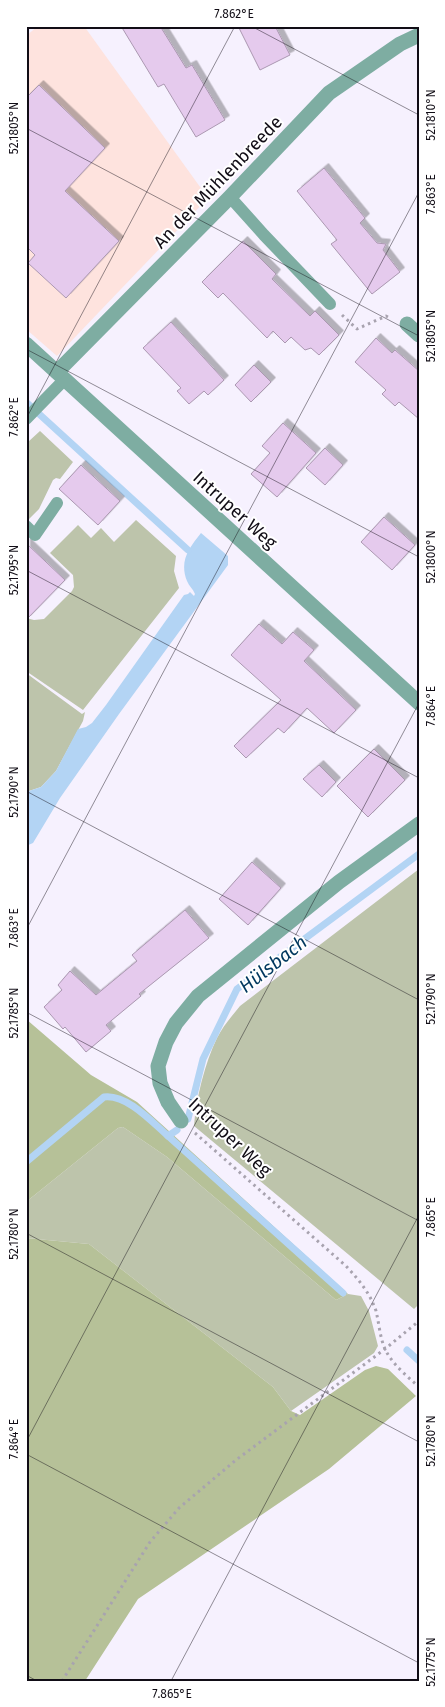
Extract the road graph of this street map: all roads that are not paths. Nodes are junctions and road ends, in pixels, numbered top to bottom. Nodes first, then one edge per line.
1 (419, 35) edge
2 (230, 197) junction
3 (330, 304) road end
4 (406, 324) road end
5 (419, 335) edge
6 (26, 344) edge
7 (61, 376) junction
8 (26, 419) edge
9 (57, 503) dead end
10 (26, 526) edge
11 (419, 703) edge
12 (419, 824) edge
13 (181, 1121) road end

1 - 2 street, An der Mühlenbreede
2 - 3 lane
2 - 7 street, An der Mühlenbreede
4 - 5 street
6 - 7 street, Intruper Weg
7 - 8 lane
7 - 11 street, Intruper Weg
9 - 10 lane
12 - 13 street, Intruper Weg

